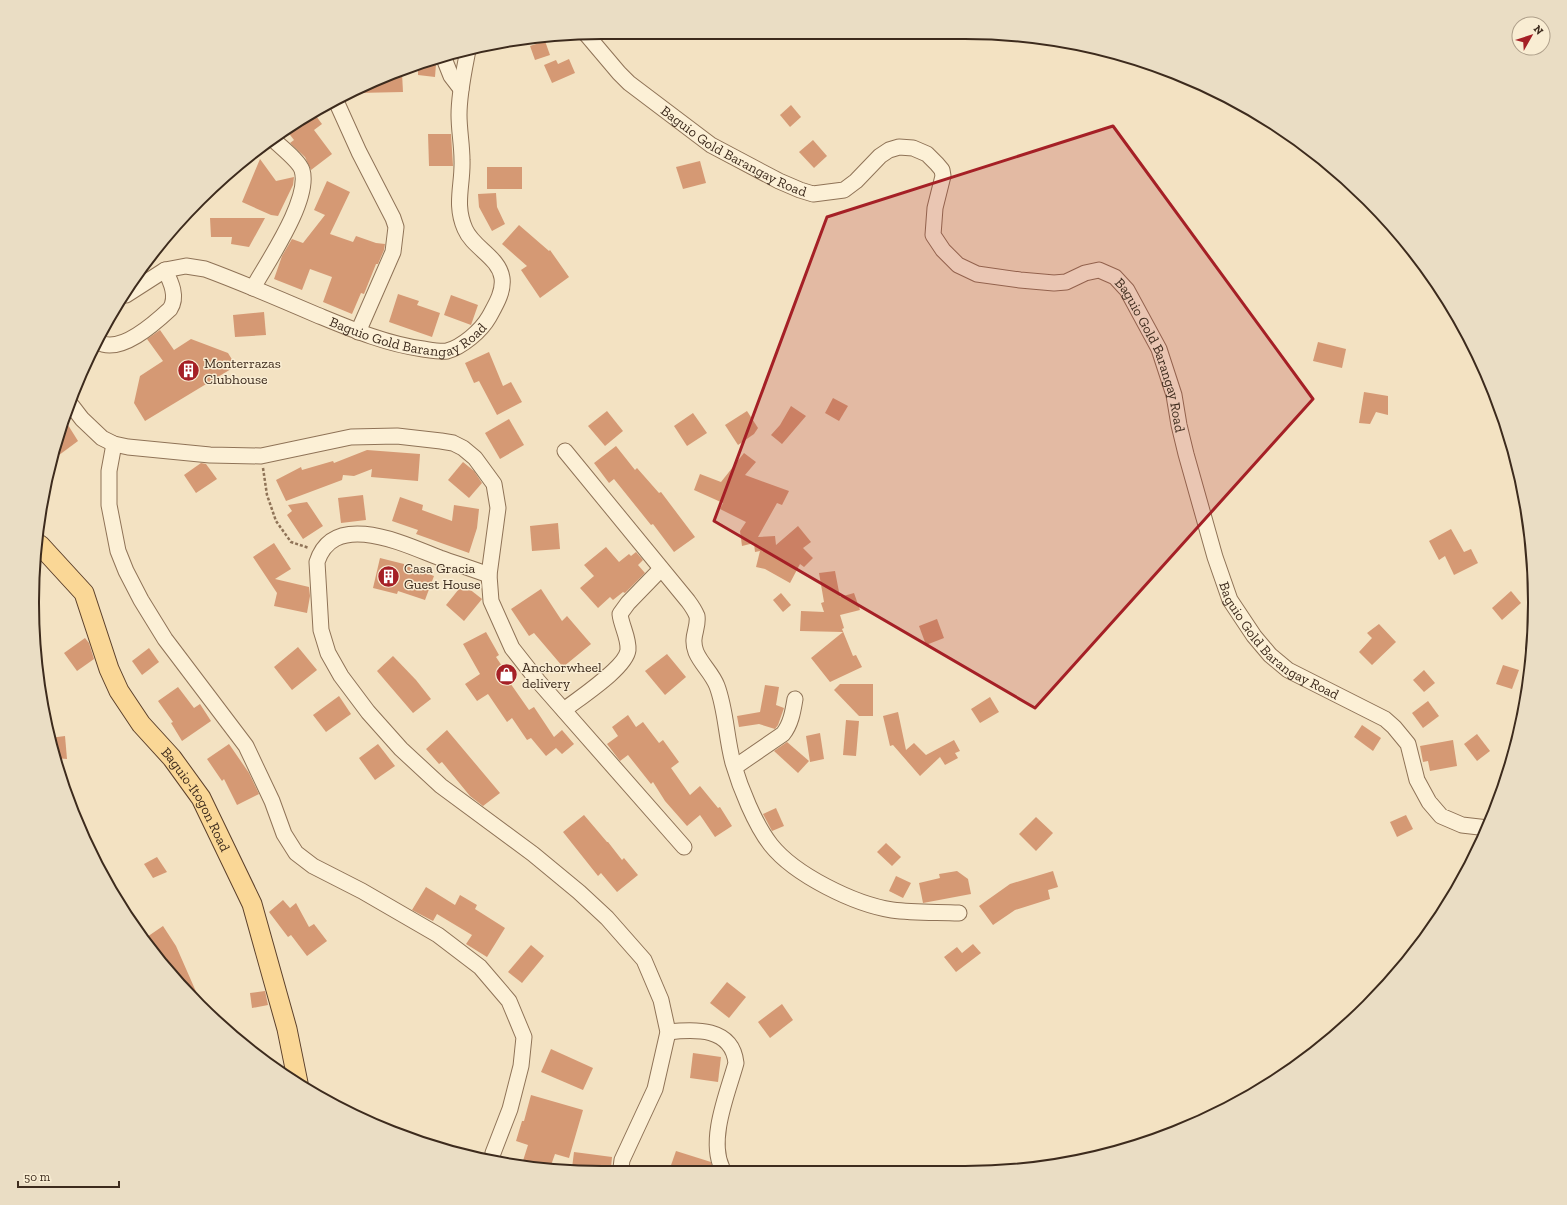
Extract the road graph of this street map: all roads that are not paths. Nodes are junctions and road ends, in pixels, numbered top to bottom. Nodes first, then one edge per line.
1 (591, 39) edge
2 (467, 56) edge
3 (445, 62) edge
4 (461, 89) junction
5 (338, 105) edge
6 (277, 143) edge
7 (165, 270) junction
8 (253, 288) junction
9 (133, 290) edge
10 (358, 332) junction
11 (102, 344) edge
12 (74, 408) edge
13 (114, 444) junction
14 (565, 451) dead end
15 (42, 547) edge
16 (661, 569) junction
17 (489, 575) junction
18 (795, 700) dead end
19 (564, 710) junction
20 (735, 767) junction
21 (1481, 827) edge
22 (684, 847) dead end
23 (959, 913) dead end
24 (668, 1032) junction
25 (297, 1076) edge
26 (493, 1155) edge
27 (621, 1166) edge
28 (721, 1166) edge

1 - 21 street, Baguio Gold Barangay Road
2 - 4 street, Baguio Gold Barangay Road
3 - 4 street
4 - 10 street, Baguio Gold Barangay Road
5 - 10 street
6 - 8 street
7 - 8 street, Baguio Gold Barangay Road
7 - 9 street, Baguio Gold Barangay Road
7 - 11 street
8 - 10 street, Baguio Gold Barangay Road
12 - 13 street
13 - 17 street
13 - 26 street
14 - 16 street
15 - 25 main road, Baguio-Itogon Road
16 - 19 street
16 - 20 street
17 - 19 street
17 - 24 street
18 - 20 street
19 - 22 street
20 - 23 street
24 - 27 street
24 - 28 street

